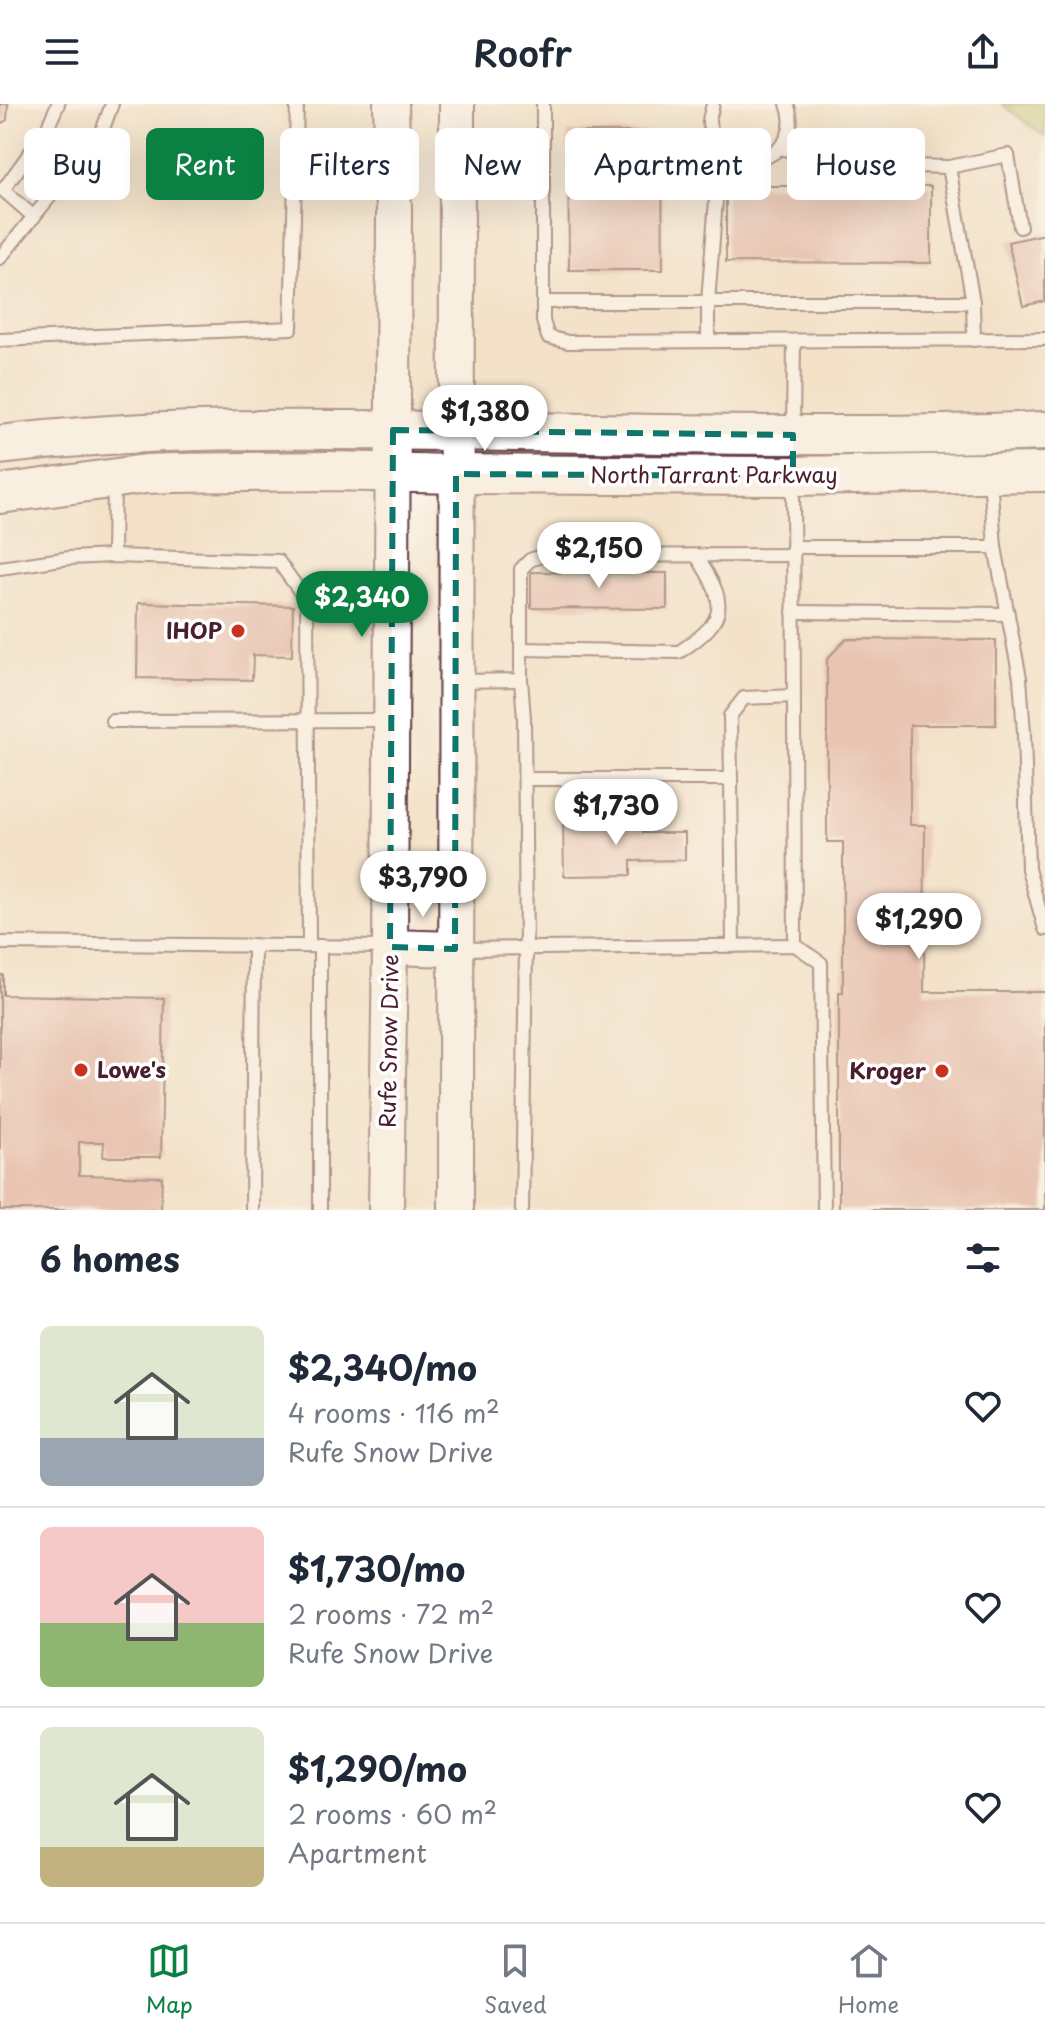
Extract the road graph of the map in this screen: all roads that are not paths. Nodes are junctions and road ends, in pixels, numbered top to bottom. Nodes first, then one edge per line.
1 (58, 104) edge
2 (112, 104) edge
3 (297, 104) edge
4 (391, 104) edge
5 (457, 104) edge
6 (543, 104) edge
7 (713, 104) edge
8 (787, 104) edge
9 (710, 128) edge
10 (781, 148) junction
11 (771, 154) edge
12 (949, 167) junction
13 (2, 192) edge
14 (716, 200) edge
15 (34, 217) junction
16 (1020, 227) dead end
17 (0, 258) edge
18 (543, 302) junction
19 (708, 302) junction
20 (973, 302) junction
21 (1045, 339) edge
22 (0, 340) edge
23 (974, 340) junction
24 (708, 341) junction
25 (794, 341) junction
26 (393, 430) junction
27 (456, 431) junction
28 (1045, 431) edge
29 (793, 435) junction
30 (0, 445) edge
31 (1045, 472) edge
32 (392, 473) junction
33 (456, 474) junction
34 (990, 474) junction
35 (793, 476) junction
36 (114, 478) junction
37 (0, 494) edge
38 (995, 547) junction
39 (793, 551) junction
40 (696, 555) junction
41 (113, 556) junction
42 (0, 568) edge
43 (793, 612) junction
44 (1008, 614) junction
45 (521, 649) junction
46 (521, 680) junction
47 (456, 681) junction
48 (794, 696) junction
49 (391, 720) junction
50 (112, 721) dead end
51 (308, 721) junction
52 (525, 779) junction
53 (731, 779) junction
54 (1045, 929) edge
55 (0, 943) edge
56 (254, 945) junction
57 (795, 945) junction
58 (315, 946) junction
59 (733, 946) junction
60 (390, 947) junction
61 (526, 948) junction
62 (455, 949) junction
63 (252, 1210) edge
64 (320, 1210) edge
65 (386, 1210) edge
66 (456, 1210) edge
67 (522, 1210) edge
68 (824, 1210) edge

1 - 13 lane
2 - 15 lane
3 - 22 lane
4 - 26 main road, Rufe Snow Drive
5 - 27 main road
6 - 18 lane
7 - 9 lane
8 - 10 lane
10 - 11 lane
10 - 12 lane
12 - 16 lane
12 - 20 lane
13 - 15 lane
14 - 19 lane
15 - 17 lane
18 - 19 lane
18 - 24 lane
19 - 20 lane
19 - 24 lane
20 - 23 lane
21 - 23 lane
23 - 25 lane
24 - 25 lane
25 - 29 lane
26 - 27 main road, North Tarrant Parkway
26 - 30 main road, North Tarrant Parkway
26 - 32 main road, Rufe Snow Drive
27 - 29 main road, North Tarrant Parkway
27 - 33 main road
28 - 29 main road, North Tarrant Parkway
29 - 35 main road
31 - 34 main road, North Tarrant Parkway
32 - 33 main road, North Tarrant Parkway
32 - 36 main road, North Tarrant Parkway
32 - 49 main road, Rufe Snow Drive
33 - 35 main road, North Tarrant Parkway
33 - 47 main road
34 - 35 main road, North Tarrant Parkway
34 - 38 lane
35 - 39 lane
36 - 37 main road, North Tarrant Parkway
36 - 41 lane
38 - 39 lane
38 - 44 lane
39 - 40 lane
39 - 43 lane
40 - 45 lane
40 - 45 lane
41 - 42 lane
41 - 51 lane
43 - 44 lane
43 - 48 lane
44 - 54 lane
45 - 46 lane
46 - 47 lane
46 - 52 lane
47 - 62 main road
48 - 53 lane
48 - 57 lane
49 - 51 lane
49 - 60 main road, Rufe Snow Drive
50 - 51 lane
51 - 58 lane
52 - 53 lane
52 - 61 lane
53 - 59 lane
55 - 56 lane
56 - 58 lane
56 - 63 lane
57 - 59 lane
57 - 68 lane
58 - 60 lane
58 - 64 lane
59 - 61 lane
60 - 62 main road
60 - 65 main road, Rufe Snow Drive
61 - 62 lane
61 - 67 lane
62 - 66 main road

